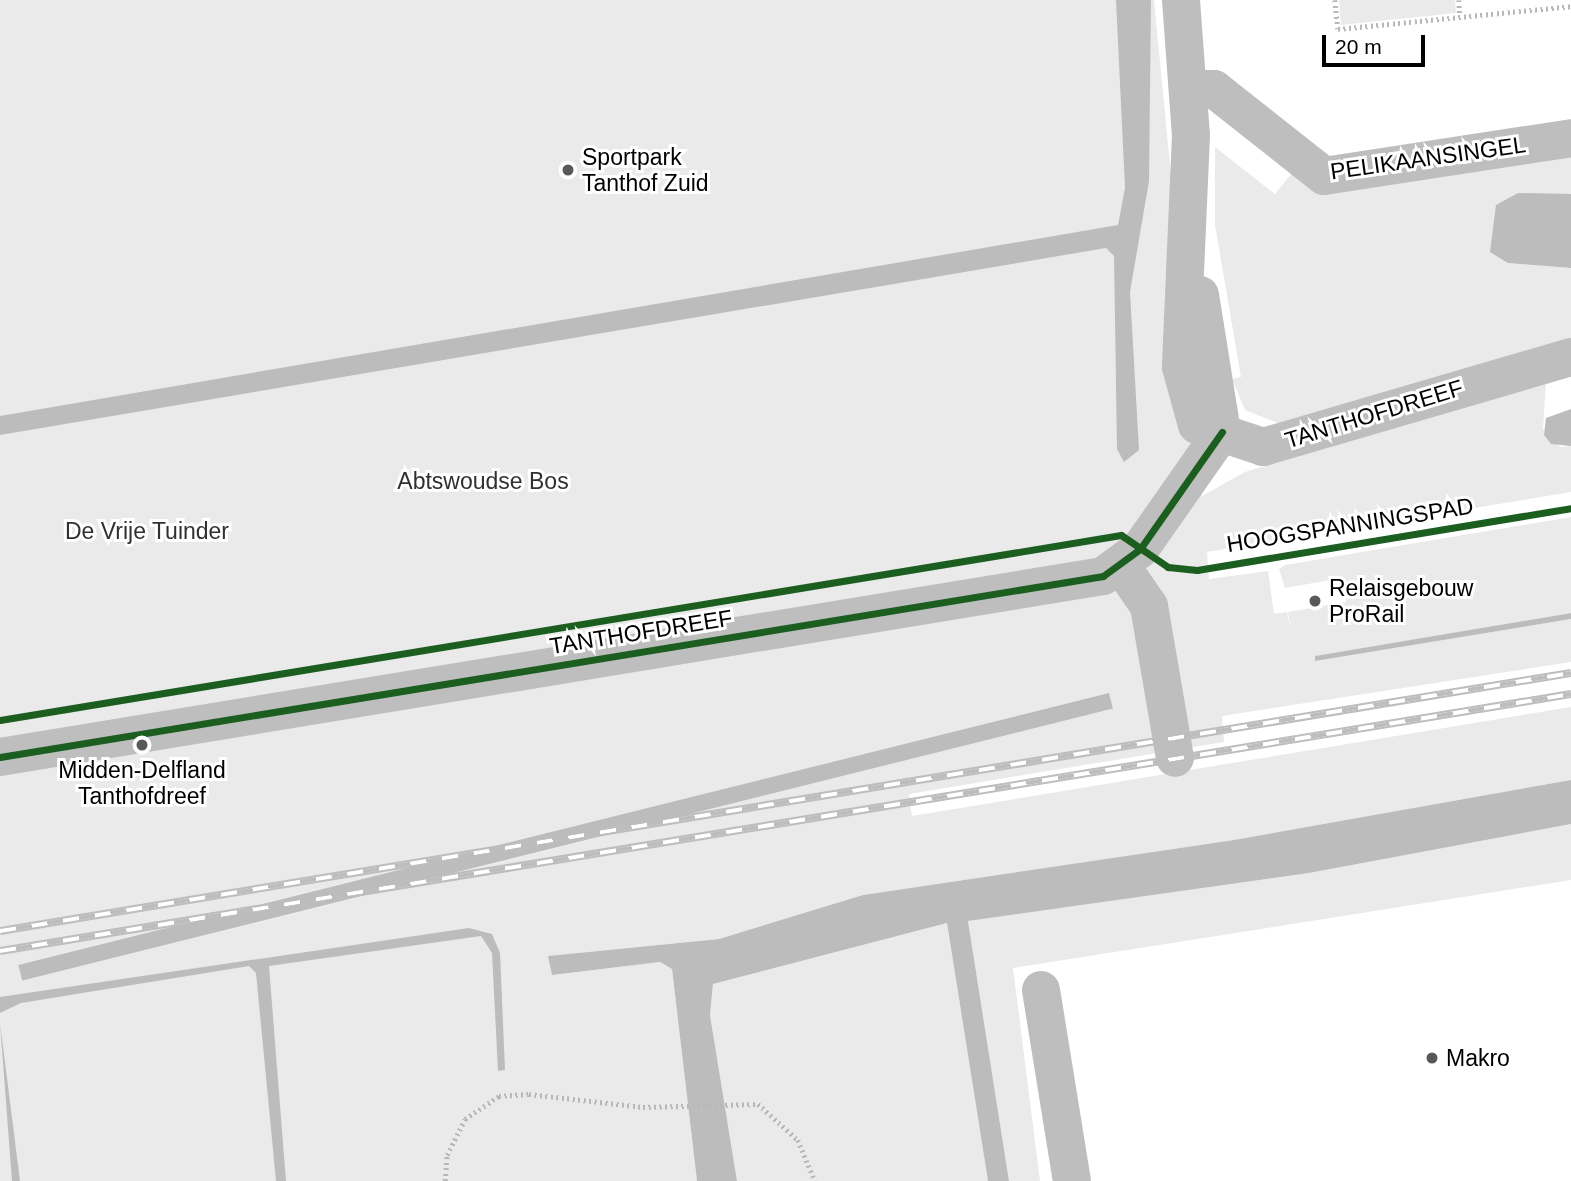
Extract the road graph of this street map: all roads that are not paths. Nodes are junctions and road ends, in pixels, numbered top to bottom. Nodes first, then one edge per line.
1 (1181, 0) edge
2 (1188, 89) junction
3 (1571, 138) edge
4 (1571, 357) edge
5 (1222, 432) junction
6 (1121, 564) junction
7 (0, 757) edge
8 (1175, 758) dead end
9 (1041, 990) dead end
10 (1072, 1181) edge

1 - 2 street
2 - 3 street, PELIKAANSINGEL
2 - 5 street
4 - 5 street, TANTHOFDREEF
5 - 6 street, TANTHOFDREEF
6 - 7 street, TANTHOFDREEF
6 - 8 street
9 - 10 street

